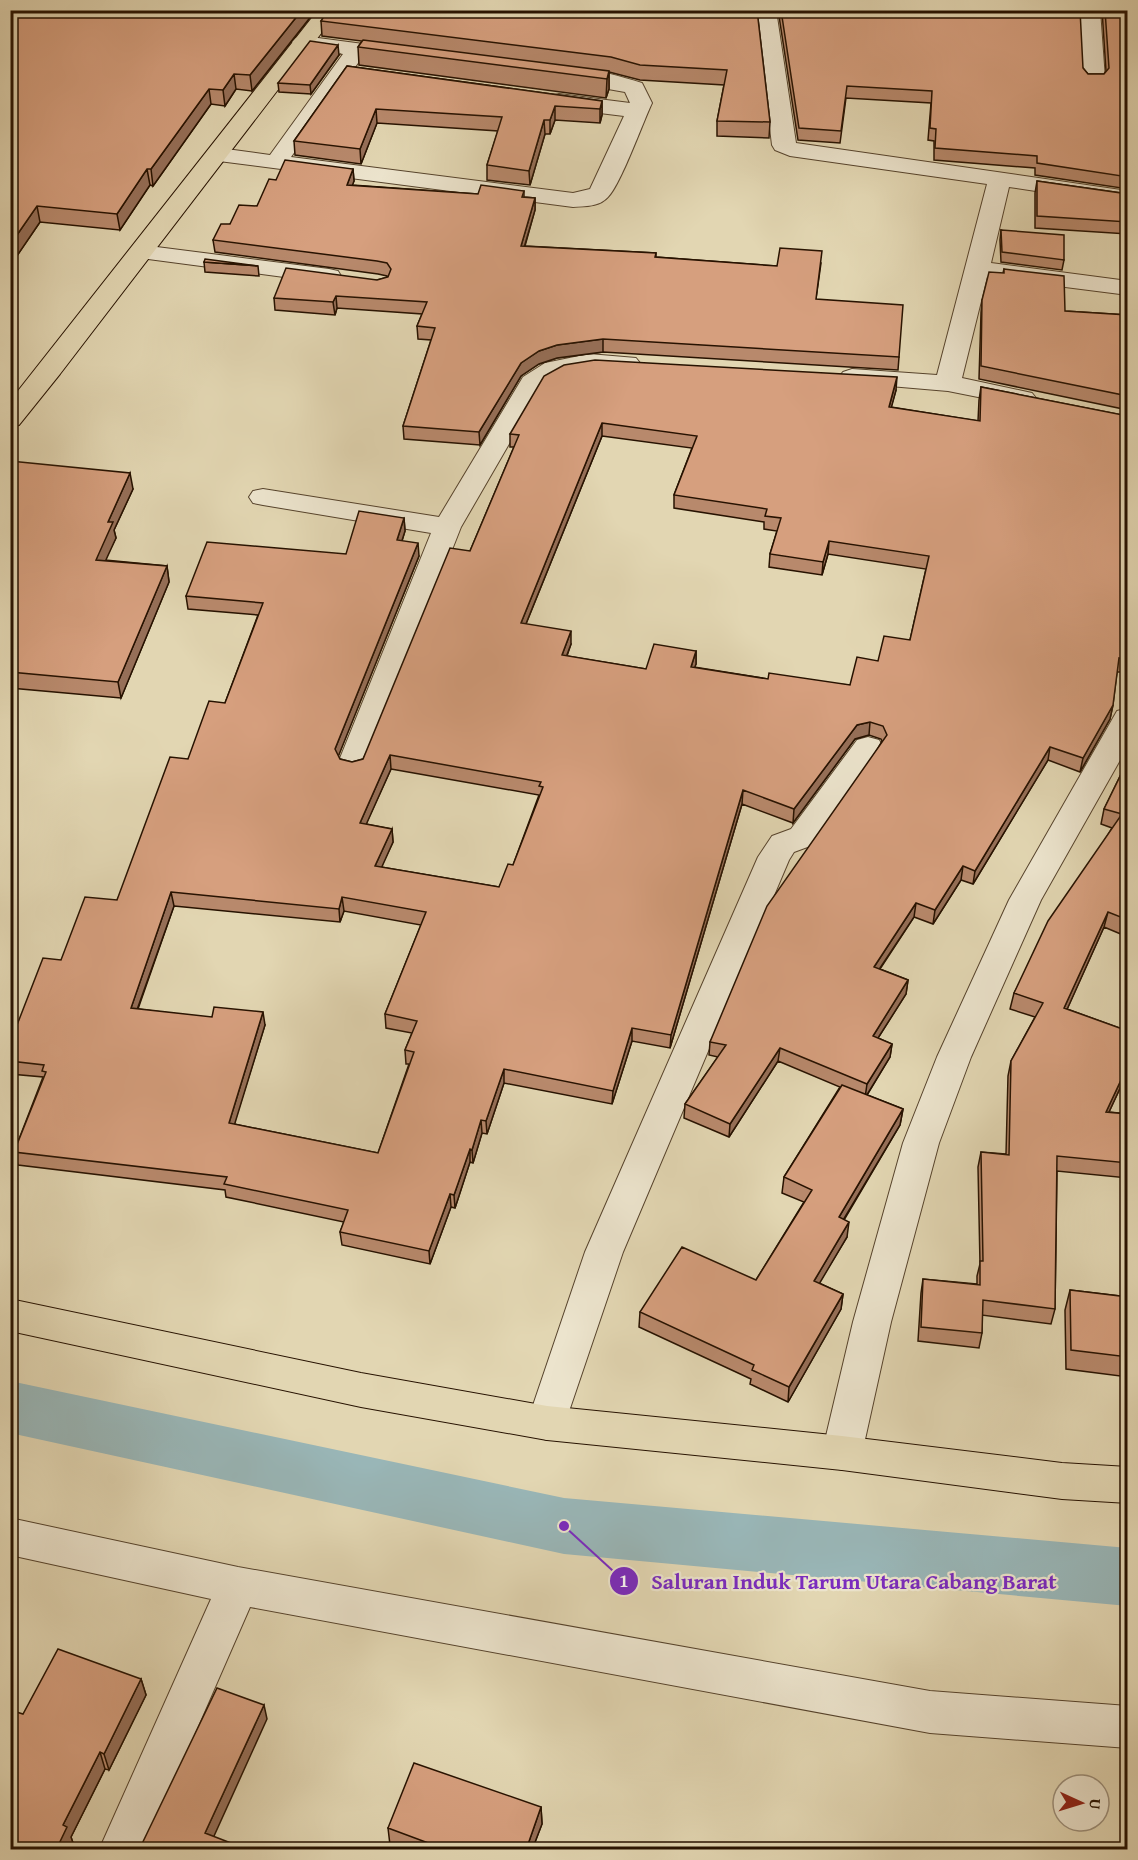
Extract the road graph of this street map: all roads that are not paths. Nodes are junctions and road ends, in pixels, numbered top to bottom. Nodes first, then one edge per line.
1 (328, 10) edge
2 (766, 10) edge
3 (1090, 10) edge
4 (303, 42) junction
5 (357, 49) junction
6 (427, 58) edge
7 (542, 72) edge
8 (1094, 79) edge
9 (533, 97) edge
10 (637, 111) junction
11 (219, 155) junction
12 (276, 162) junction
13 (1000, 179) junction
14 (1128, 198) edge
15 (141, 252) junction
16 (977, 268) junction
17 (354, 279) edge
18 (1128, 288) edge
19 (651, 365) edge
20 (829, 376) edge
21 (948, 383) junction
22 (1049, 404) edge
23 (10, 419) edge
24 (263, 497) dead end
25 (447, 527) junction
26 (1128, 718) edge
27 (868, 747) dead end
28 (353, 763) edge
29 (10, 1315) edge
30 (547, 1423) junction
31 (842, 1453) junction
32 (1128, 1485) edge
33 (10, 1536) edge
34 (238, 1586) junction
35 (1128, 1727) edge
36 (121, 1850) edge

1 - 4 main road
2 - 13 street
3 - 8 street
4 - 5 street
4 - 11 main road
5 - 6 street
5 - 12 street
7 - 10 street
9 - 10 street
10 - 12 street
11 - 12 street
11 - 15 main road
13 - 14 street
13 - 16 street
15 - 17 street
15 - 23 main road
16 - 18 street
16 - 21 street
19 - 25 street
20 - 21 street
21 - 22 street
24 - 25 street
25 - 28 street
26 - 31 street
27 - 30 street
29 - 30 main road
30 - 31 main road
31 - 32 main road
33 - 34 street
34 - 35 street
34 - 36 street

